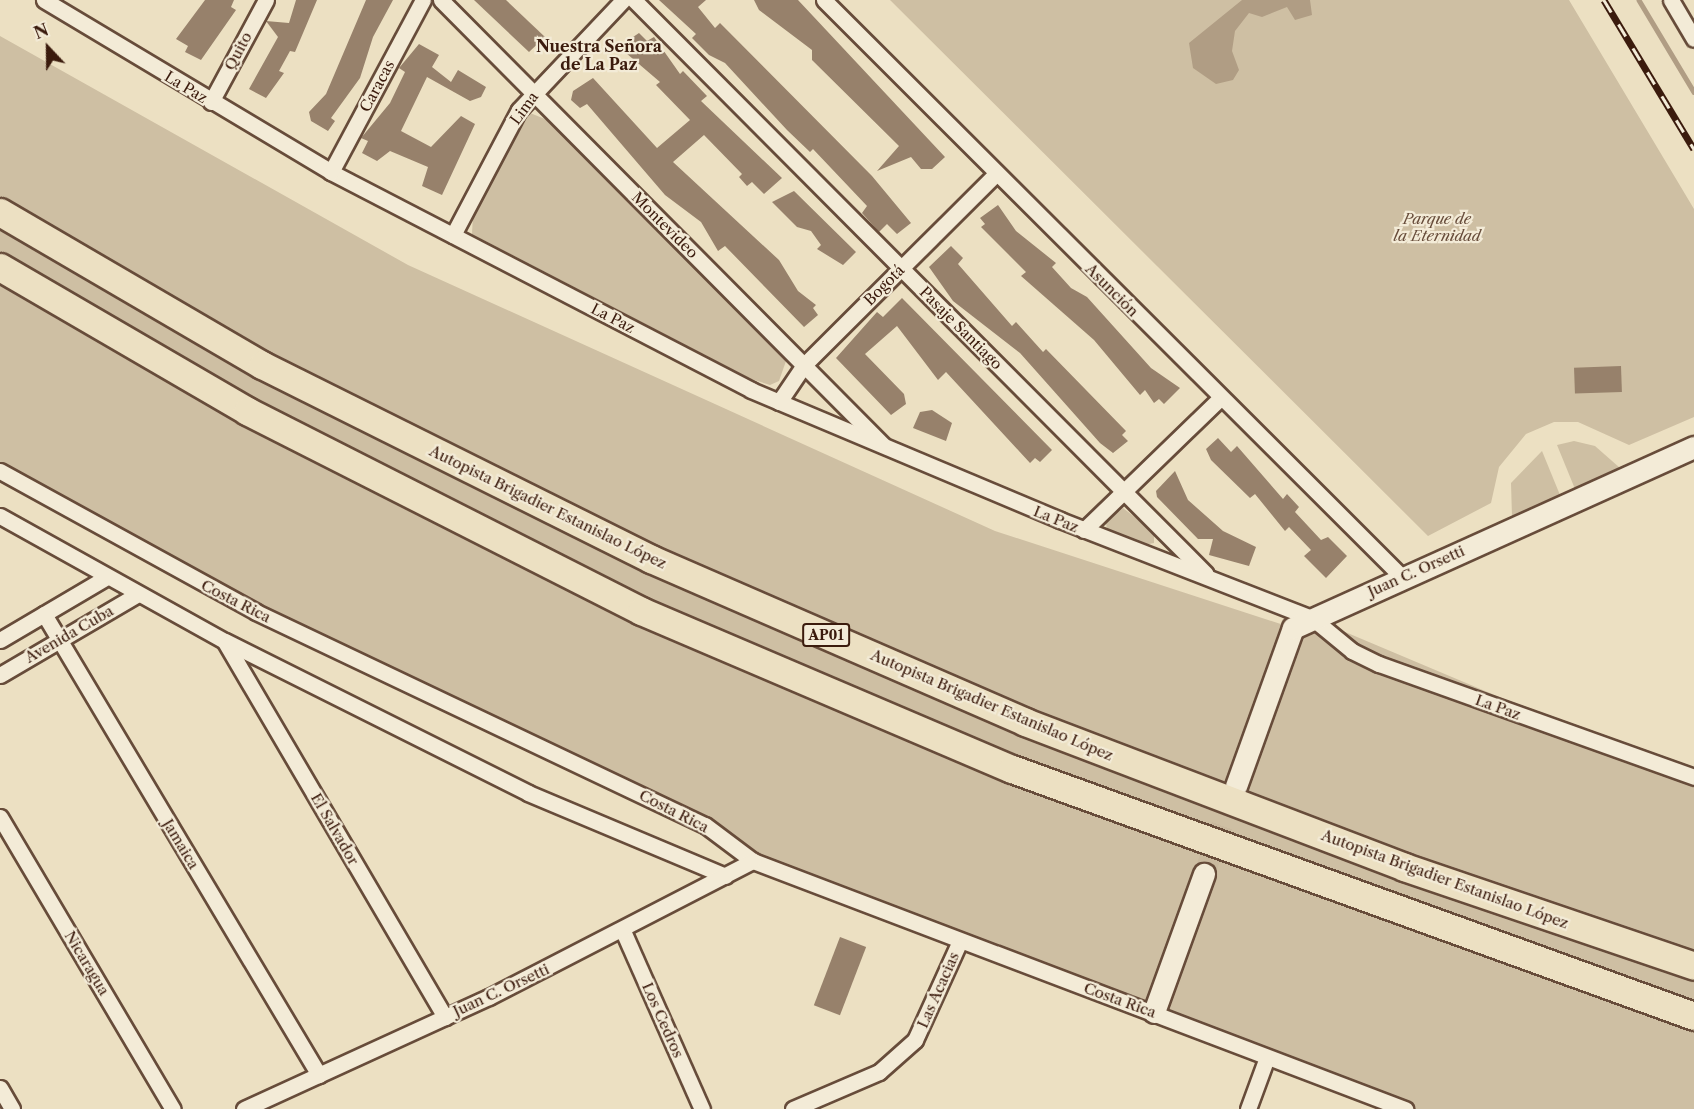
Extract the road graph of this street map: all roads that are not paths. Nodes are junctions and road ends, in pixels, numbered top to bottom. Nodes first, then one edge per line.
1 (44, 0) edge
2 (266, 0) edge
3 (423, 0) edge
4 (441, 0) edge
5 (623, 0) edge
6 (634, 0) edge
7 (824, 0) edge
8 (1671, 0) edge
9 (1694, 39) edge
10 (533, 93) junction
11 (211, 102) junction
12 (330, 172) junction
13 (996, 174) junction
14 (0, 212) edge
15 (453, 235) junction
16 (0, 267) edge
17 (901, 269) junction
18 (804, 364) junction
19 (1220, 398) junction
20 (779, 402) junction
21 (1694, 447) edge
22 (888, 450) junction
23 (0, 471) edge
24 (1124, 491) junction
25 (0, 516) edge
26 (1084, 530) junction
27 (106, 577) junction
28 (1402, 577) junction
29 (1211, 579) junction
30 (138, 594) junction
31 (44, 614) junction
32 (1312, 618) junction
33 (0, 640) edge
34 (59, 640) junction
35 (225, 641) junction
36 (0, 675) edge
37 (1694, 777) edge
38 (1236, 786) tunnel mouth
39 (0, 817) edge
40 (753, 861) junction
41 (1204, 874) tunnel mouth
42 (725, 876) junction
43 (623, 931) junction
44 (960, 941) junction
45 (1694, 966) edge
46 (1154, 1012) junction
47 (1694, 1016) edge
48 (445, 1017) junction
49 (1266, 1060) junction
50 (319, 1075) junction
51 (0, 1088) edge
52 (12, 1109) edge
53 (173, 1109) edge
54 (244, 1109) edge
55 (702, 1109) edge
56 (793, 1109) edge
57 (1248, 1109) edge
58 (1405, 1109) edge

1 - 11 street, La Paz
2 - 11 street, Quito
3 - 12 street, Caracas
4 - 10 street, Montevideo
5 - 10 street, Lima
6 - 17 street, Pasaje Santiago
7 - 13 street, Asunción
8 - 9 street
10 - 15 street, Lima
10 - 18 street, Montevideo
11 - 12 street, La Paz
12 - 15 street, La Paz
13 - 17 street, Bogotá
13 - 19 street, Asunción
14 - 45 highway, Autopista Brigadier Estanislao López / AP01
15 - 20 street, La Paz
16 - 47 highway
17 - 18 street, Bogotá
17 - 24 street, Pasaje Santiago
18 - 20 street, Bogotá
18 - 22 street, Montevideo
19 - 24 street
19 - 28 street, Asunción
20 - 22 street, La Paz
21 - 28 street, Juan C. Orsetti
22 - 26 street, La Paz
23 - 40 street, Costa Rica
24 - 26 street
24 - 29 street, Pasaje Santiago
25 - 27 street
26 - 29 street, La Paz
27 - 30 street
27 - 31 street, Avenida Cuba
28 - 32 street, Juan C. Orsetti
29 - 32 street, Pasaje Santiago
30 - 34 street, Avenida Cuba
30 - 35 street
31 - 33 street, Avenida Cuba
31 - 34 street, Jamaica
32 - 37 street, La Paz
32 - 38 street, Juan C. Orsetti
34 - 36 street, Avenida Cuba
34 - 50 street, Jamaica
35 - 42 street
35 - 48 street, El Salvador
39 - 53 street, Nicaragua
40 - 42 street, Juan C. Orsetti
40 - 44 street, Costa Rica
41 - 46 street
42 - 43 street, Juan C. Orsetti
43 - 48 street, Juan C. Orsetti
43 - 55 street, Los Cedros
44 - 46 street, Costa Rica
44 - 56 street, Las Acacias
46 - 49 street, Costa Rica
48 - 50 street, Juan C. Orsetti
49 - 57 street
49 - 58 street, Costa Rica
50 - 54 street, Juan C. Orsetti
51 - 52 street

